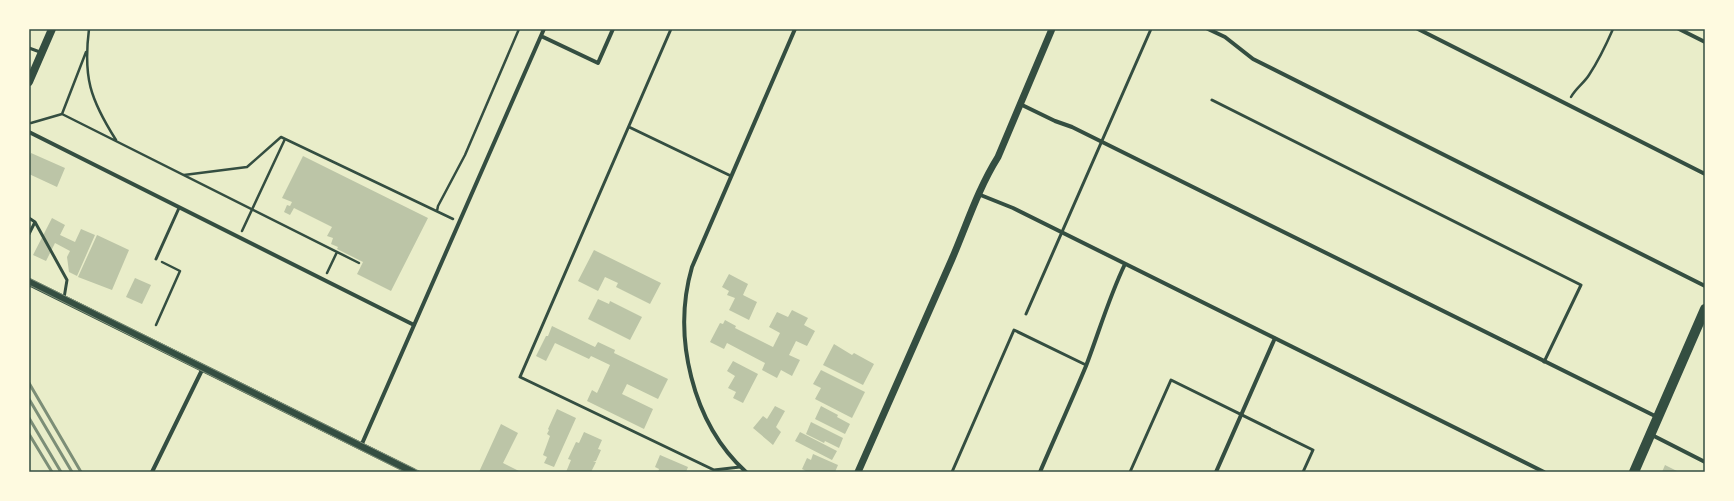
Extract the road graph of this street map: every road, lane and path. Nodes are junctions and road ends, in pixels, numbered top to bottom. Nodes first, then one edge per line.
1 (52, 29) edge
2 (89, 29) edge
3 (519, 29) edge
4 (544, 29) edge
5 (613, 29) edge
6 (672, 29) edge
7 (795, 29) edge
8 (1052, 29) edge
9 (1151, 29) edge
10 (1208, 29) edge
11 (1418, 29) edge
12 (1613, 29) edge
13 (1679, 29) edge
14 (541, 36) junction
15 (1705, 42) edge
16 (29, 48) edge
17 (86, 49) junction
18 (42, 53) junction
19 (29, 82) edge
20 (1572, 96) dead end
21 (1212, 100) dead end
22 (1020, 104) junction
23 (62, 114) junction
24 (31, 123) dead end
25 (629, 127) junction
26 (29, 132) edge
27 (285, 139) junction
28 (116, 140) junction
29 (1102, 142) junction
30 (1705, 174) edge
31 (184, 175) junction
32 (731, 176) junction
33 (978, 194) junction
34 (179, 208) junction
35 (253, 209) junction
36 (437, 211) junction
37 (29, 218) edge
38 (459, 221) junction
39 (35, 222) junction
40 (243, 228) dead end
41 (1061, 232) junction
42 (29, 234) edge
43 (337, 252) junction
44 (156, 259) joint
45 (358, 263) dead end
46 (1125, 264) junction
47 (328, 271) dead end
48 (29, 282) edge
49 (1705, 286) edge
50 (64, 299) junction
51 (1705, 310) edge
52 (1026, 314) dead end
53 (156, 325) dead end
54 (414, 325) junction
55 (1275, 338) junction
56 (1544, 362) junction
57 (1086, 365) junction
58 (203, 368) junction
59 (1242, 415) junction
60 (1657, 418) junction
61 (1650, 434) junction
62 (361, 446) junction
63 (1705, 462) edge
64 (740, 467) junction
65 (152, 472) edge
66 (413, 472) edge
67 (746, 472) edge
68 (858, 472) edge
69 (952, 472) edge
70 (1040, 472) edge
71 (1130, 472) edge
72 (1216, 472) edge
73 (1304, 472) edge
74 (1544, 472) edge
75 (1634, 472) edge

1 - 18 main road
2 - 17 path
3 - 36 path
4 - 14 street
5 - 14 street
6 - 25 lane
7 - 32 street
8 - 22 street
9 - 29 lane
10 - 49 street
11 - 30 street
12 - 20 path
13 - 15 street
14 - 38 street
16 - 18 lane
17 - 23 path
17 - 28 path
18 - 19 main road
21 - 56 lane
22 - 29 street
22 - 33 street
23 - 24 path
23 - 28 path
25 - 32 lane
25 - 64 lane
26 - 34 street
27 - 31 path
27 - 35 path
27 - 36 path
28 - 31 path
29 - 41 lane
29 - 56 street
31 - 35 path
32 - 64 street
33 - 41 street
33 - 68 street
34 - 44 lane
34 - 54 street
35 - 40 path
35 - 43 path
36 - 38 path
37 - 39 lane
38 - 54 street
39 - 42 lane
39 - 50 lane
41 - 46 street
41 - 52 lane
43 - 45 path
43 - 47 path
44 - 53 path
46 - 55 street
46 - 57 street
48 - 50 main road
50 - 58 main road
51 - 60 main road
54 - 62 street
55 - 59 street
55 - 74 street
56 - 60 street
57 - 69 lane
57 - 70 street
58 - 62 main road
58 - 65 street
59 - 71 lane
59 - 72 street
59 - 73 lane
60 - 61 main road
61 - 63 street
61 - 75 main road
62 - 66 main road
64 - 67 street

